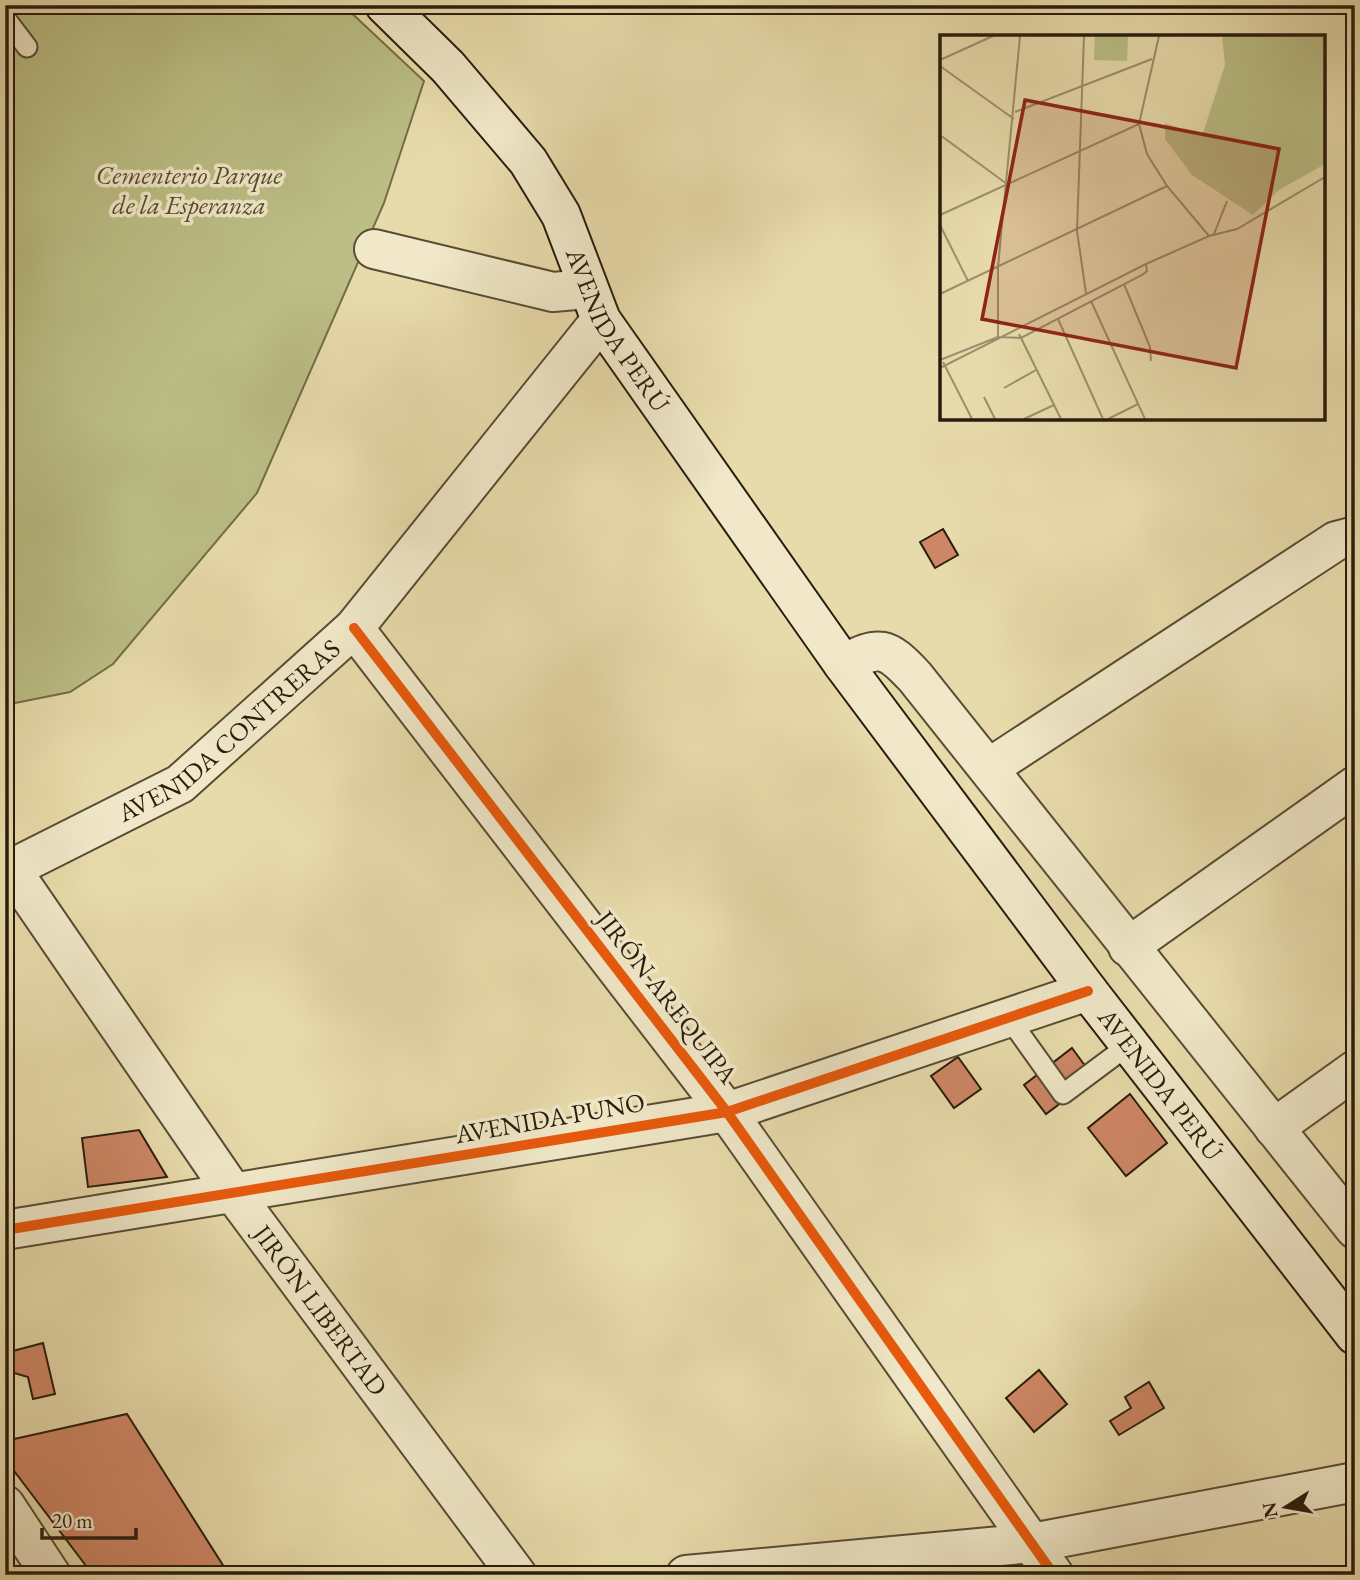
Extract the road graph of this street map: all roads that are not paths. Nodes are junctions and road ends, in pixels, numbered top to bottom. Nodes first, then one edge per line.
1 (386, 5) edge
2 (5, 18) edge
3 (27, 47) dead end
4 (374, 249) dead end
5 (594, 304) junction
6 (1355, 536) edge
7 (354, 628) junction
8 (843, 664) junction
9 (989, 768) junction
10 (1355, 786) edge
11 (8, 869) edge
12 (1128, 947) junction
13 (1088, 990) junction
14 (1007, 1017) junction
15 (1130, 1044) junction
16 (1355, 1070) edge
17 (727, 1112) junction
18 (1274, 1128) junction
19 (234, 1194) junction
20 (1355, 1229) edge
21 (5, 1230) edge
22 (1355, 1335) edge
23 (1355, 1482) edge
24 (5, 1505) edge
25 (1032, 1543) junction
26 (51, 1575) edge
27 (517, 1575) edge
28 (686, 1575) edge
29 (1055, 1575) edge

1 - 5 street, AVENIDA PERÚ
2 - 3 lane
4 - 5 street
5 - 7 street, AVENIDA CONTRERAS
5 - 8 street, AVENIDA PERÚ
6 - 9 street
7 - 11 street, AVENIDA CONTRERAS
7 - 17 street, JIRÓN AREQUIPA
8 - 9 street
8 - 13 street, AVENIDA PERÚ
9 - 12 street
10 - 12 street
11 - 19 street, JIRÓN LIBERTAD
12 - 18 street
13 - 14 street, AVENIDA PUNO
13 - 15 street, AVENIDA PERÚ
14 - 15 lane
14 - 17 street, AVENIDA PUNO
15 - 22 street, AVENIDA PERÚ
16 - 18 street
17 - 19 street, AVENIDA PUNO
17 - 25 street, JIRÓN AREQUIPA
18 - 20 street
19 - 21 street, AVENIDA PUNO
19 - 27 street, JIRÓN LIBERTAD
23 - 25 street
24 - 26 street
25 - 28 street
25 - 29 street, JIRÓN AREQUIPA

